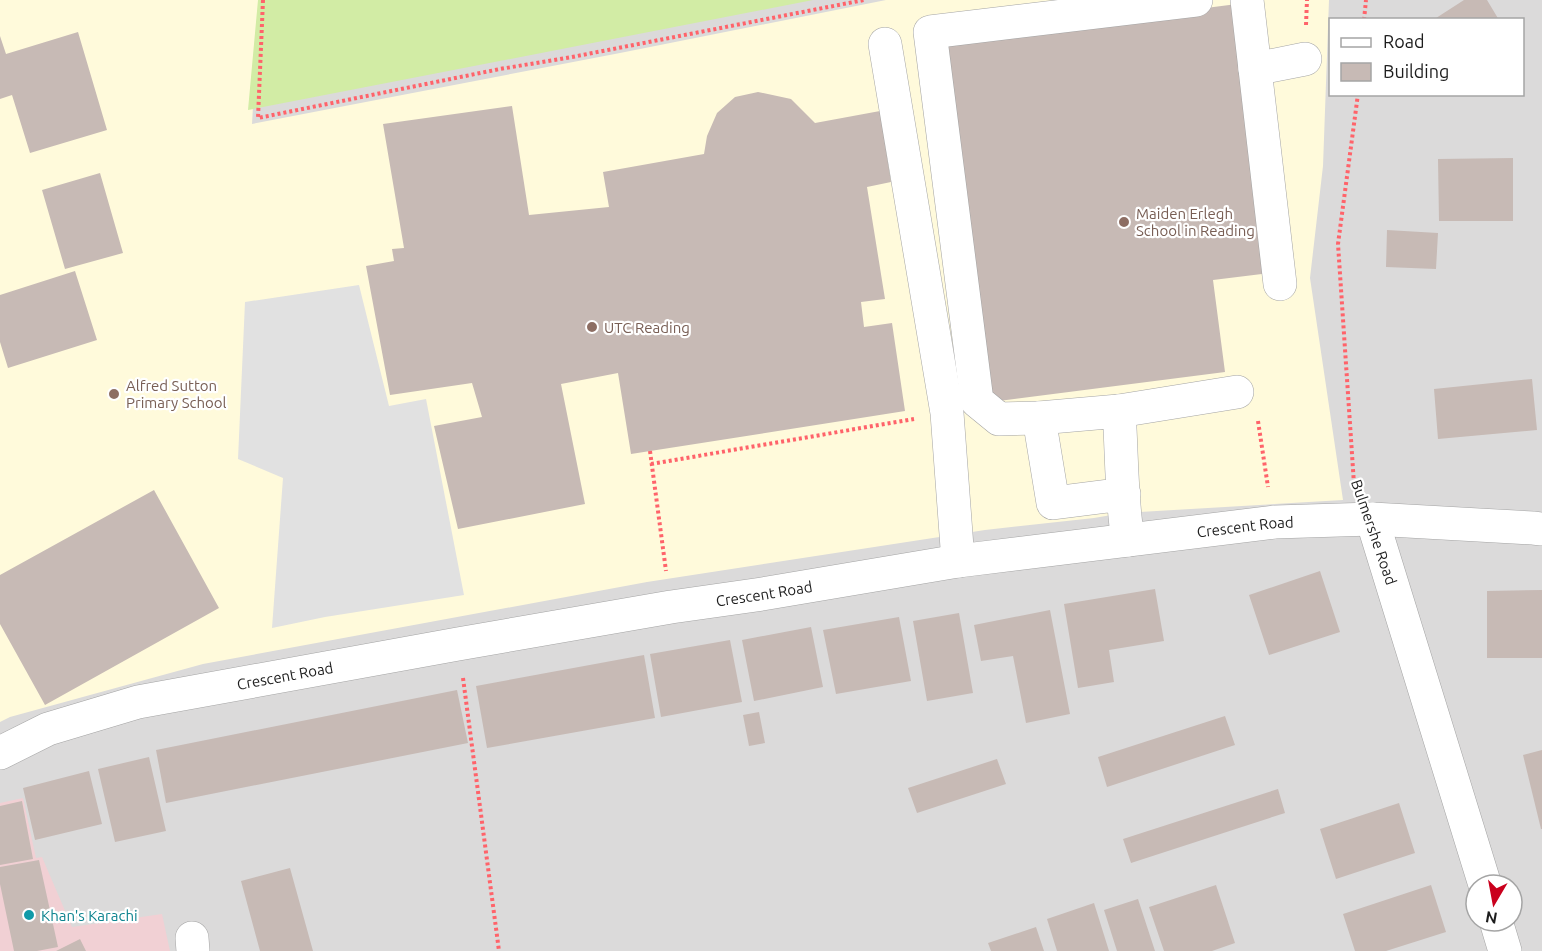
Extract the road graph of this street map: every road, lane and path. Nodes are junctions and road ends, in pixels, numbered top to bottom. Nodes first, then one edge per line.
1 (263, 0) edge
2 (864, 0) edge
3 (1196, 0) edge
4 (1247, 0) edge
5 (1307, 0) edge
6 (1366, 0) edge
7 (1307, 7) dead end
8 (1364, 18) edge
9 (885, 44) dead end
10 (1305, 59) dead end
11 (1255, 69) junction
12 (1358, 96) edge
13 (1280, 284) dead end
14 (1237, 392) dead end
15 (1119, 411) junction
16 (947, 413) junction
17 (1039, 418) junction
18 (650, 451) dead end
19 (651, 464) junction
20 (1124, 494) junction
21 (1372, 519) junction
22 (1542, 529) edge
23 (1128, 540) junction
24 (958, 561) junction
25 (671, 607) junction
26 (458, 644) junction
27 (0, 753) edge
28 (1481, 873) edge
29 (1500, 933) edge
30 (499, 951) edge
31 (1505, 951) edge

1 - 2 path
3 - 17 street
4 - 11 street
5 - 7 path
6 - 8 path
9 - 16 street
10 - 11 street
11 - 13 street
12 - 21 path, Bulmershe Road
14 - 15 street
15 - 17 street
15 - 20 street
16 - 19 path
16 - 24 street
17 - 20 street
18 - 19 path
19 - 25 path
20 - 23 street
21 - 22 street, Crescent Road
21 - 23 street, Crescent Road
21 - 28 street, Bulmershe Road
23 - 24 street, Crescent Road
24 - 25 street, Crescent Road
25 - 26 street, Crescent Road
26 - 27 street, Crescent Road
26 - 30 path
29 - 31 street

